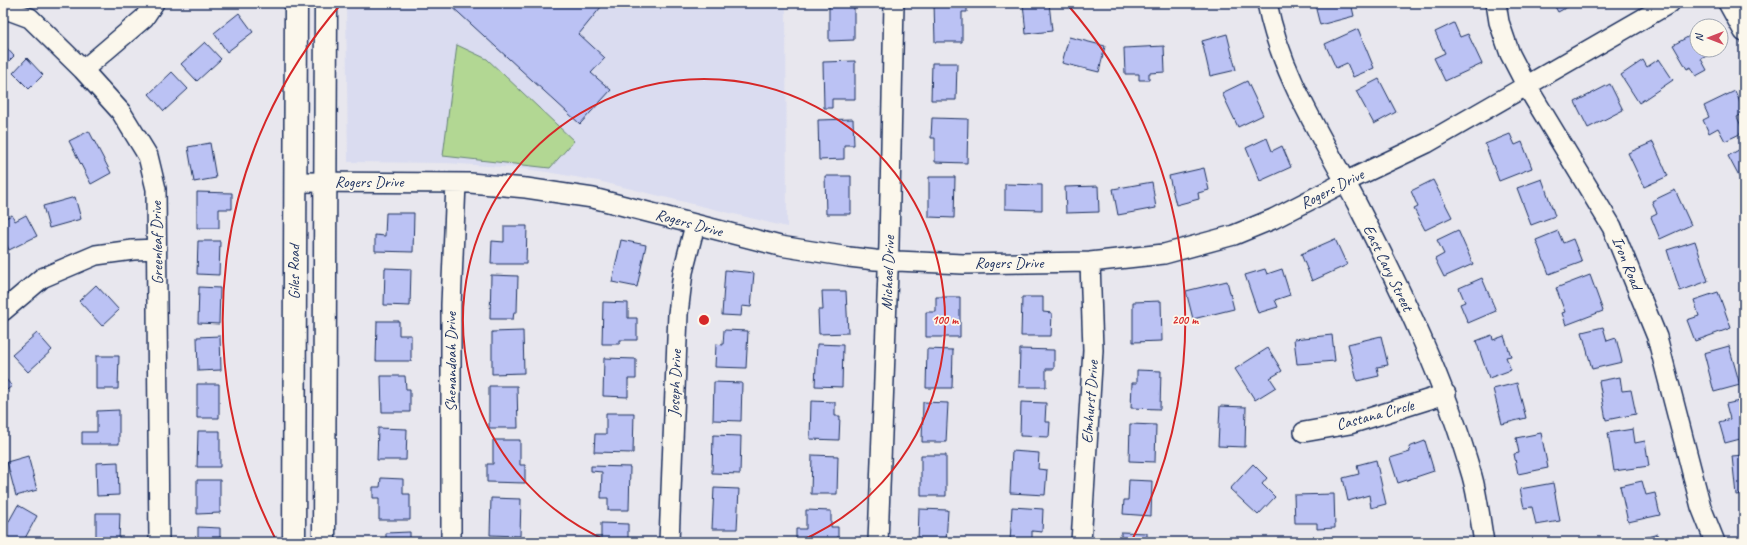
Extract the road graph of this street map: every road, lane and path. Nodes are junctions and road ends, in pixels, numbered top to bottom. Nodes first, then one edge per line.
1 (154, 3) edge
2 (296, 3) edge
3 (326, 3) edge
4 (894, 3) edge
5 (1267, 3) edge
6 (1496, 3) edge
7 (1670, 3) edge
8 (1728, 3) edge
9 (3, 8) edge
10 (1744, 32) edge
11 (83, 70) junction
12 (1526, 85) junction
13 (295, 182) junction
14 (325, 182) junction
15 (1345, 182) junction
16 (456, 183) junction
17 (695, 225) junction
18 (157, 249) junction
19 (889, 261) junction
20 (1090, 262) junction
21 (3, 311) edge
22 (1446, 394) junction
23 (1304, 432) dead end
24 (159, 542) edge
25 (294, 542) edge
26 (324, 542) edge
27 (450, 542) edge
28 (669, 542) edge
29 (878, 542) edge
30 (1082, 542) edge
31 (1484, 542) edge
32 (1716, 542) edge

1 - 11 street
2 - 13 main road, Giles Road
3 - 14 main road, Giles Road
4 - 19 street, Michael Drive
5 - 15 street, East Cary Street
6 - 12 street, Iron Road
7 - 12 street, Rogers Drive
8 - 10 street
9 - 11 street, Greenleaf Drive
11 - 18 street, Greenleaf Drive
12 - 15 street, Rogers Drive
12 - 32 street, Iron Road
13 - 14 street, Rogers Drive
13 - 25 main road, Giles Road
14 - 16 street, Rogers Drive
14 - 26 main road, Giles Road
15 - 20 street, Rogers Drive
15 - 22 street, East Cary Street
16 - 17 street, Rogers Drive
16 - 27 street, Shenandoah Drive
17 - 19 street, Rogers Drive
17 - 28 street, Joseph Drive
18 - 21 street
18 - 24 street, Greenleaf Drive
19 - 20 street, Rogers Drive
19 - 29 street, Michael Drive
20 - 30 street, Elmhurst Drive
22 - 23 street, Castana Circle
22 - 31 street, East Cary Street

